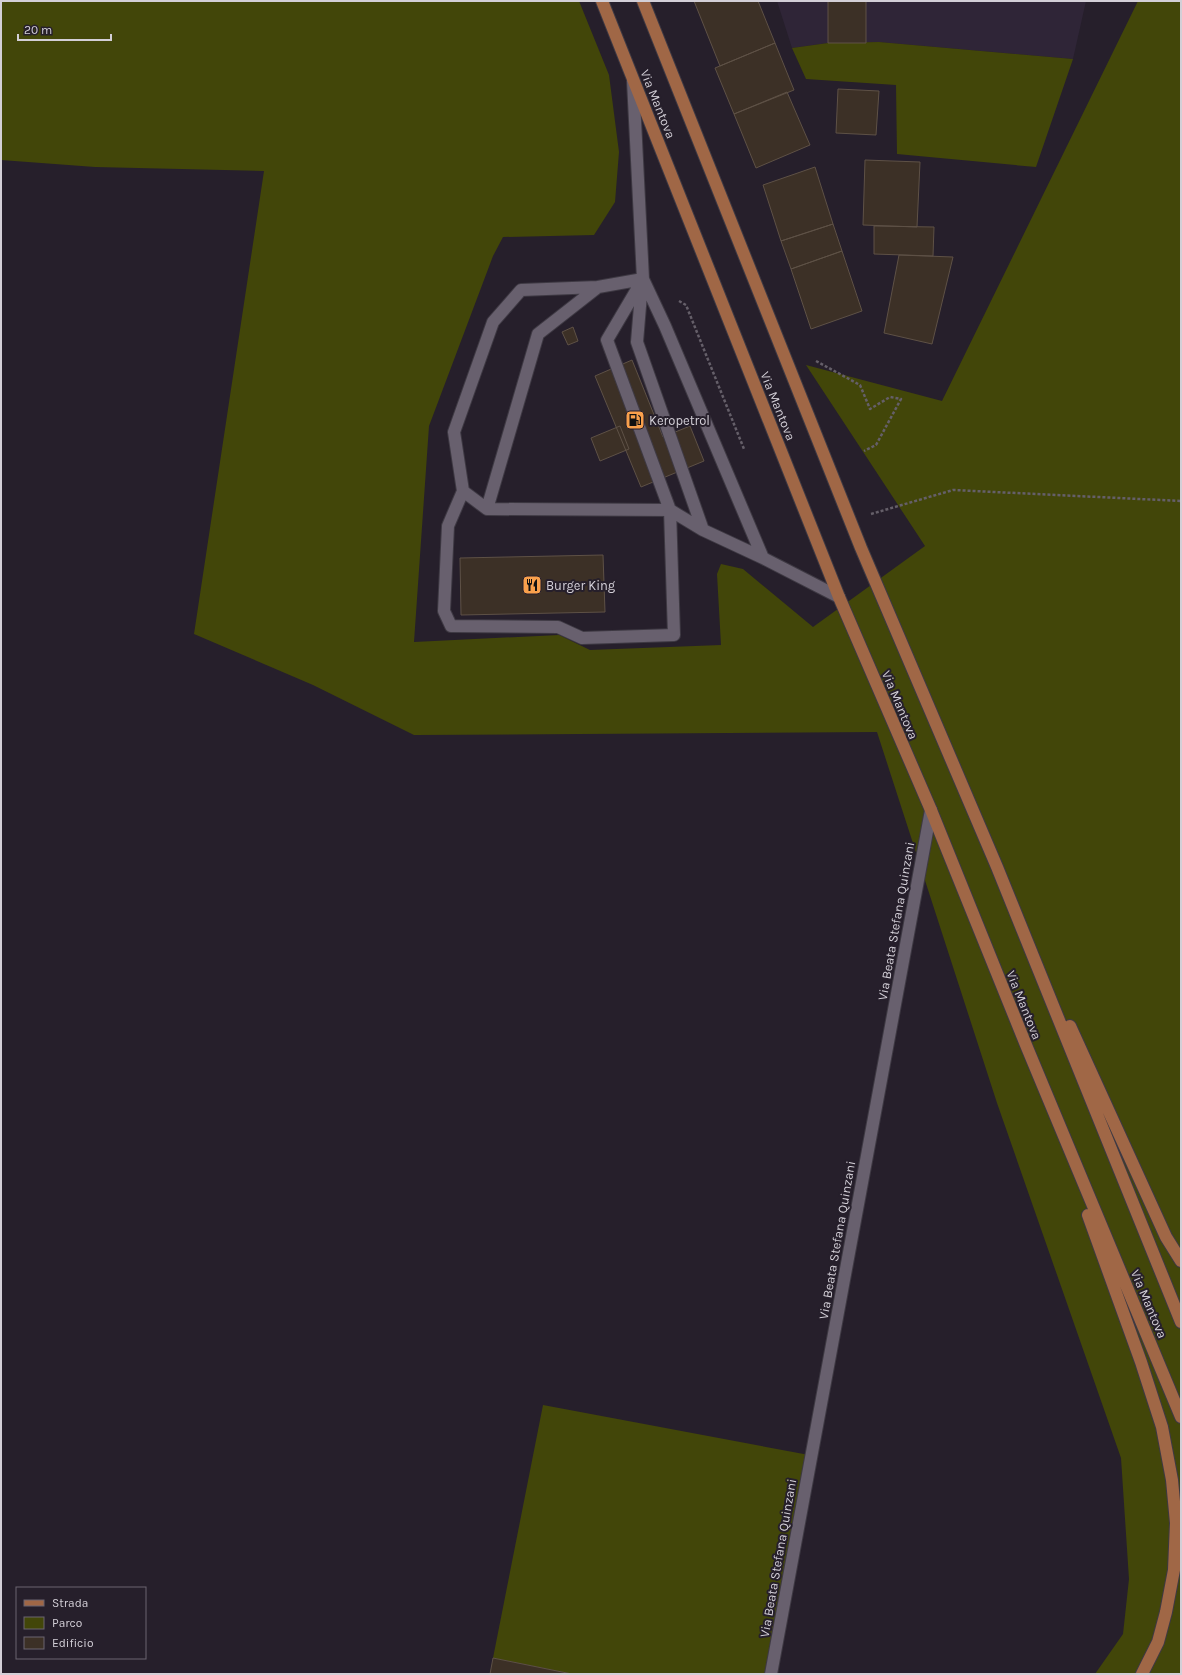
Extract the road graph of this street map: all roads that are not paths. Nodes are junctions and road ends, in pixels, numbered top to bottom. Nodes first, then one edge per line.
1 (602, 1) edge
2 (643, 1) edge
3 (633, 80) junction
4 (643, 278) junction
5 (598, 287) junction
6 (463, 491) junction
7 (488, 509) junction
8 (670, 510) junction
9 (703, 530) junction
10 (763, 558) junction
11 (839, 597) junction
12 (931, 810) junction
13 (997, 867) junction
14 (1026, 1045) junction
15 (1181, 1261) edge
16 (1181, 1322) edge
17 (1181, 1417) edge
18 (771, 1674) edge
19 (1142, 1674) edge

1 - 3 main road, Via Mantova
2 - 13 main road, Via Mantova
3 - 4 lane
3 - 11 main road, Via Mantova
4 - 5 lane
4 - 8 lane
4 - 9 lane
4 - 10 lane
5 - 6 lane
5 - 7 lane
6 - 7 lane
6 - 8 lane
7 - 8 lane
8 - 9 lane
9 - 10 lane
10 - 11 lane
11 - 12 main road, Via Mantova
12 - 14 main road, Via Mantova
12 - 18 lane, Via Beata Stefana Quinzani
13 - 15 main road
13 - 16 main road, Via Mantova
14 - 17 main road, Via Mantova
14 - 19 main road

